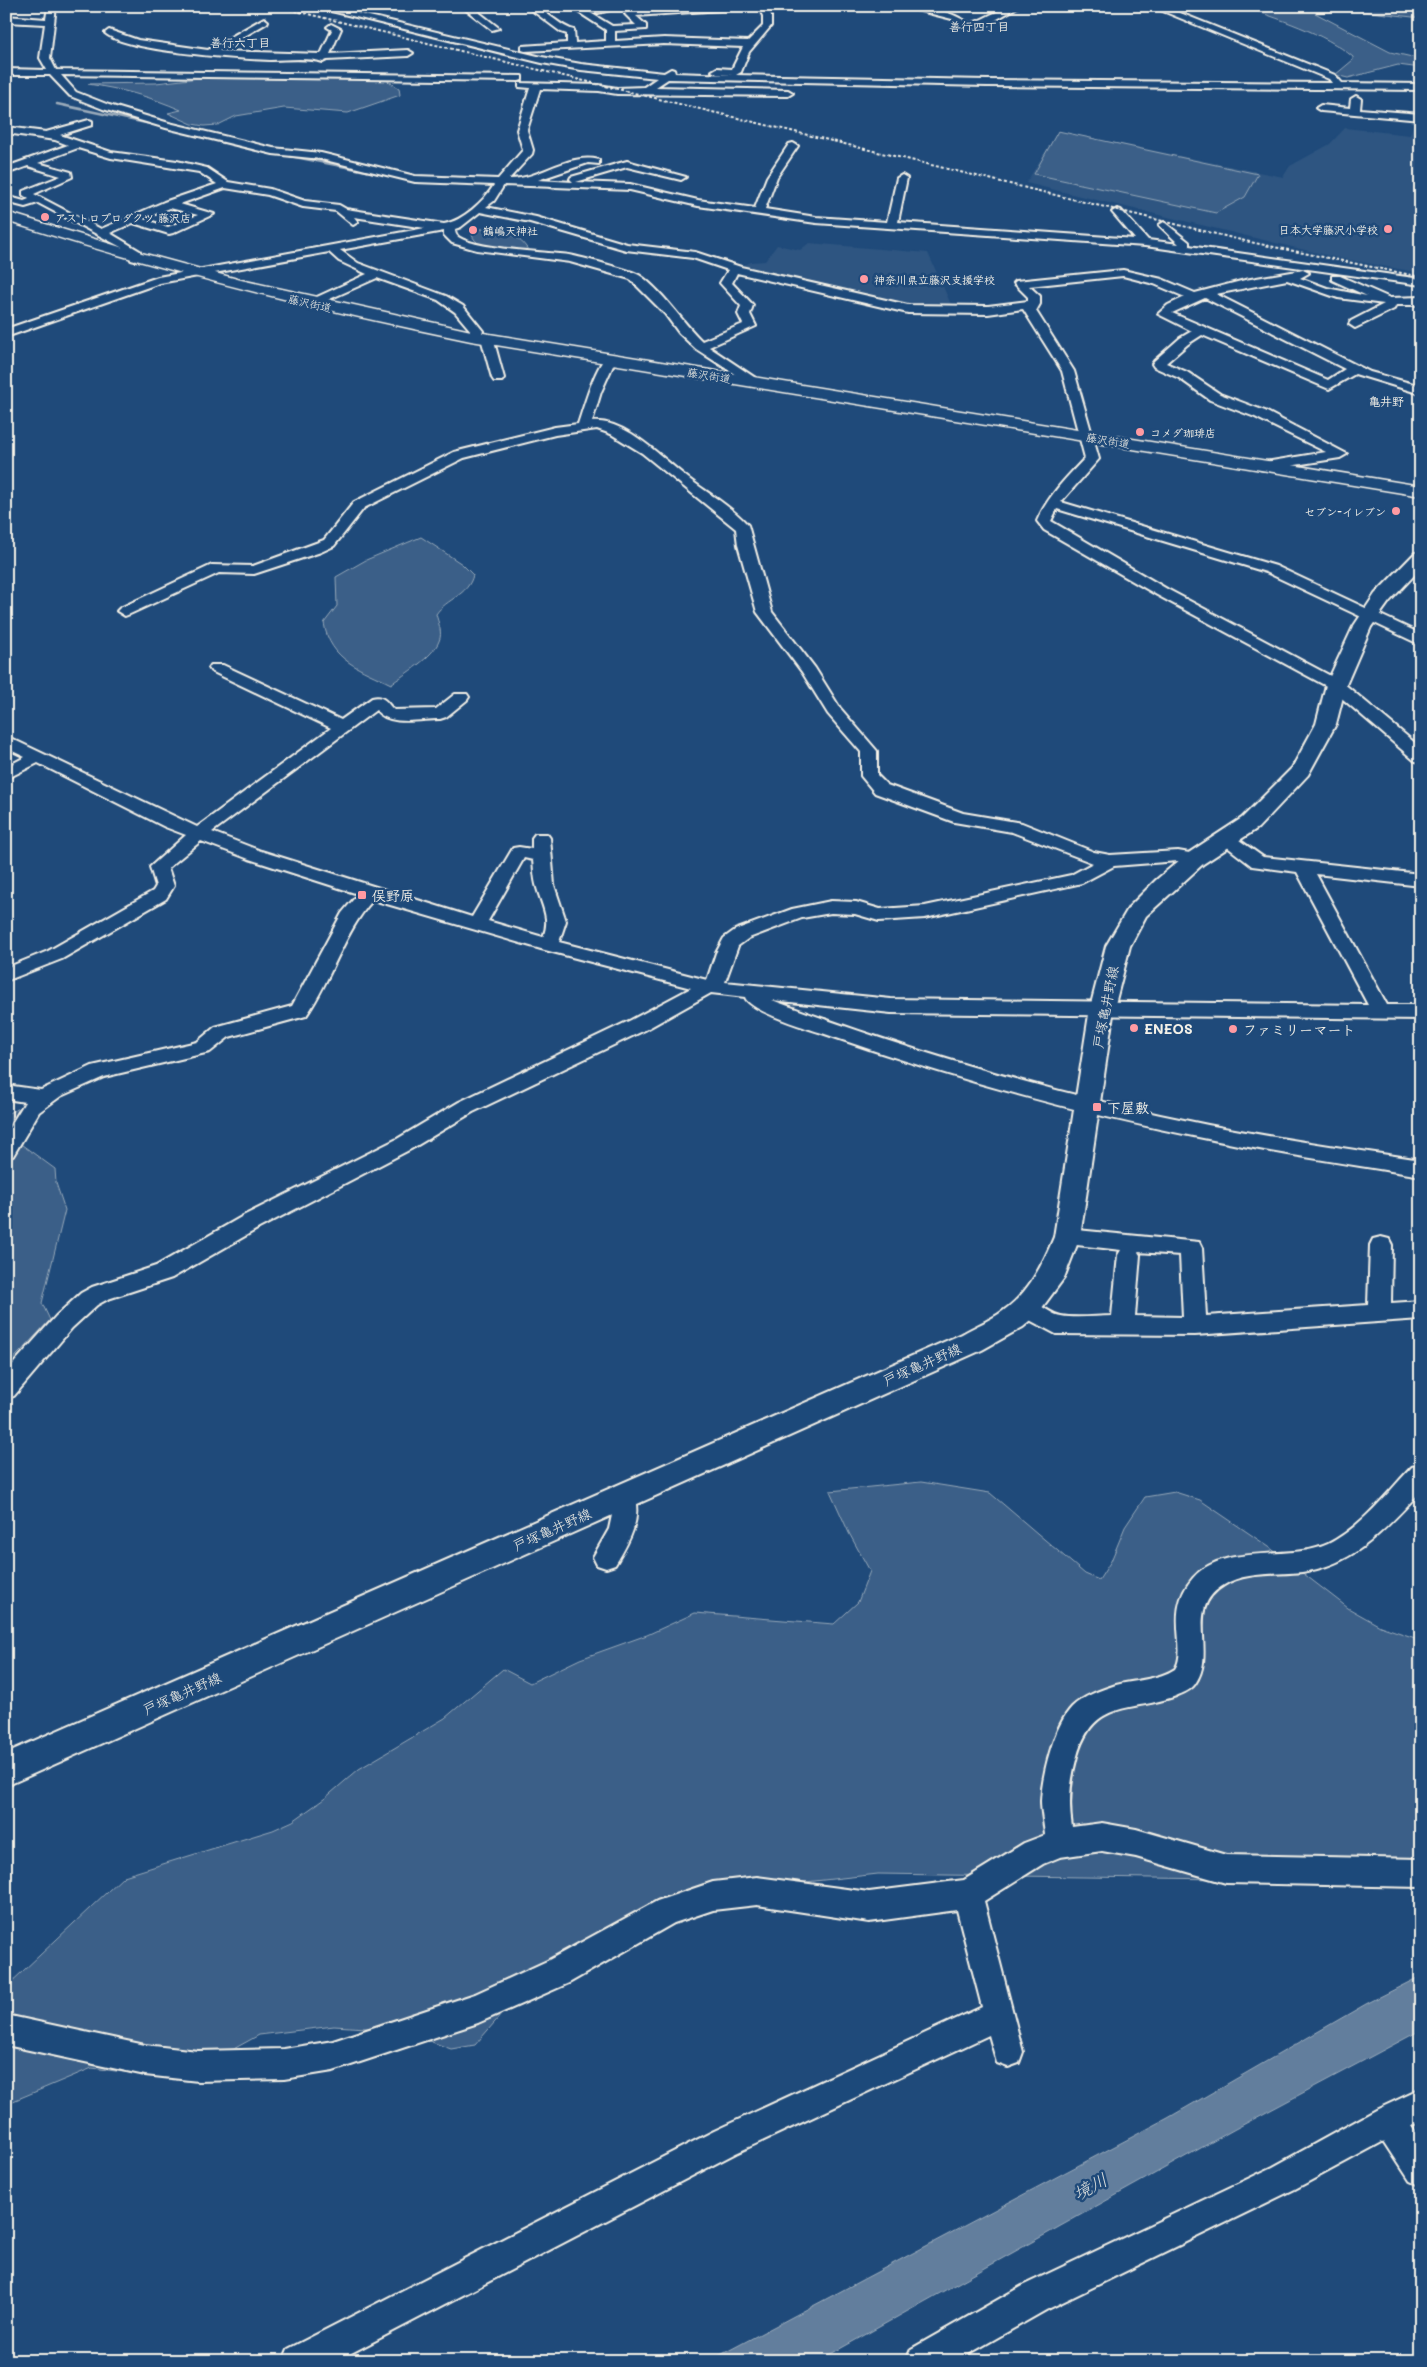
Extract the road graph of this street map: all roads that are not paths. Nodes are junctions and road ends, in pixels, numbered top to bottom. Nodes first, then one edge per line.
1 (52, 6) edge
2 (315, 6) edge
3 (416, 6) edge
4 (465, 6) edge
5 (530, 6) edge
6 (573, 6) edge
7 (622, 6) edge
8 (629, 6) edge
9 (735, 6) edge
10 (762, 6) edge
11 (1014, 6) edge
12 (1159, 6) edge
13 (398, 7) edge
14 (906, 7) edge
15 (345, 9) edge
16 (689, 9) junction
17 (598, 10) dead end
18 (663, 10) junction
19 (639, 13) junction
20 (6, 19) edge
21 (264, 21) dead end
22 (691, 21) dead end
23 (674, 22) dead end
24 (331, 27) dead end
25 (495, 28) dead end
26 (45, 29) junction
27 (610, 29) junction
28 (109, 33) dead end
29 (612, 44) junction
30 (748, 44) junction
31 (571, 46) junction
32 (538, 48) junction
33 (181, 50) junction
34 (503, 51) junction
35 (408, 53) dead end
36 (209, 54) junction
37 (224, 56) junction
38 (164, 57) dead end
39 (534, 58) junction
40 (323, 59) junction
41 (6, 72) edge
42 (53, 73) junction
43 (197, 74) junction
44 (383, 76) junction
45 (667, 76) junction
46 (519, 78) dead end
47 (50, 84) dead end
48 (62, 84) junction
49 (536, 85) junction
50 (1339, 86) junction
51 (1356, 86) junction
52 (406, 87) dead end
53 (1421, 87) edge
54 (459, 88) dead end
55 (646, 90) junction
56 (803, 94) dead end
57 (1321, 108) dead end
58 (1355, 111) junction
59 (1421, 117) edge
60 (89, 123) dead end
61 (6, 130) edge
62 (48, 136) junction
63 (77, 145) junction
64 (793, 146) dead end
65 (28, 163) junction
66 (609, 168) junction
67 (681, 176) dead end
68 (12, 177) edge
69 (902, 178) dead end
70 (502, 181) junction
71 (524, 182) junction
72 (565, 184) junction
73 (225, 185) junction
74 (40, 193) junction
75 (6, 199) edge
76 (168, 204) junction
77 (479, 209) junction
78 (344, 212) junction
79 (759, 212) junction
80 (1117, 212) dead end
81 (6, 216) edge
82 (133, 220) junction
83 (1164, 224) dead end
84 (892, 225) junction
85 (449, 228) junction
86 (100, 232) junction
87 (370, 241) junction
88 (1145, 243) junction
89 (332, 248) junction
90 (1181, 248) junction
91 (135, 258) junction
92 (1315, 268) junction
93 (734, 269) junction
94 (191, 274) junction
95 (376, 274) junction
96 (1291, 278) junction
97 (1394, 278) junction
98 (1421, 282) edge
99 (1421, 293) edge
100 (1200, 296) junction
101 (1421, 300) edge
102 (1390, 302) junction
103 (310, 304) junction
104 (1030, 307) junction
105 (1355, 324) dead end
106 (1202, 330) junction
107 (7, 332) edge
108 (481, 338) junction
109 (700, 346) junction
110 (610, 359) junction
111 (1355, 369) junction
112 (498, 378) dead end
113 (753, 382) junction
114 (1421, 390) edge
115 (584, 427) junction
116 (1086, 437) junction
117 (1264, 466) junction
118 (1421, 491) edge
119 (1053, 504) junction
120 (1421, 557) edge
121 (125, 611) dead end
122 (1370, 616) junction
123 (1421, 640) edge
124 (217, 668) dead end
125 (1336, 685) junction
126 (461, 697) dead end
127 (342, 727) junction
128 (6, 741) edge
129 (37, 757) junction
130 (1421, 757) edge
131 (6, 774) edge
132 (198, 834) junction
133 (541, 838) dead end
134 (1226, 839) junction
135 (541, 856) junction
136 (1195, 859) junction
137 (1110, 861) junction
138 (1303, 867) junction
139 (1421, 880) edge
140 (370, 892) junction
141 (477, 924) junction
142 (548, 945) junction
143 (6, 975) edge
144 (710, 986) junction
145 (739, 990) junction
146 (1102, 1008) junction
147 (1380, 1010) junction
148 (1421, 1012) edge
149 (6, 1092) edge
150 (38, 1103) junction
151 (1090, 1104) junction
152 (6, 1118) edge
153 (6, 1151) edge
154 (1421, 1168) edge
155 (1067, 1237) junction
156 (1381, 1245) dead end
157 (1129, 1255) dead end
158 (1026, 1308) junction
159 (1421, 1310) edge
160 (1380, 1312) junction
161 (1123, 1325) junction
162 (1195, 1326) junction
163 (6, 1389) edge
164 (1421, 1474) edge
165 (624, 1498) junction
166 (606, 1557) dead end
167 (6, 1770) edge
168 (1060, 1843) junction
169 (1421, 1873) edge
170 (968, 1894) junction
171 (1000, 2014) junction
172 (6, 2030) edge
173 (1008, 2052) dead end
174 (1421, 2104) edge
175 (1389, 2120) junction
176 (1421, 2170) edge
177 (300, 2361) edge
178 (923, 2361) edge

1 - 26 street
2 - 15 street
3 - 13 street
4 - 25 street
5 - 31 street
6 - 27 street
7 - 17 street
8 - 19 street
9 - 16 street
10 - 30 street
11 - 14 street
12 - 50 street
13 - 15 street
15 - 34 street
16 - 18 street
16 - 22 street
18 - 19 street
18 - 23 street
19 - 27 street
20 - 26 street
21 - 36 street
24 - 40 street
26 - 42 street
27 - 29 street
28 - 33 street
29 - 30 street
29 - 31 street
30 - 45 street
31 - 32 street
32 - 34 street
32 - 39 street
33 - 36 street
33 - 38 street
34 - 39 street
35 - 40 street
36 - 37 street
37 - 40 street
37 - 43 street
39 - 45 street
41 - 42 street
42 - 43 street
42 - 48 street
43 - 44 street
44 - 46 street
44 - 52 street
45 - 50 street
45 - 55 street
47 - 48 street
48 - 70 street
49 - 54 street
49 - 55 street
49 - 70 street
50 - 51 street
51 - 53 street
51 - 58 street
55 - 56 street
57 - 58 street
58 - 59 street
60 - 62 street
61 - 62 street
62 - 63 street
63 - 65 street
63 - 73 street
64 - 79 street
65 - 68 street
65 - 74 street
66 - 67 street
66 - 71 street
66 - 72 street
68 - 74 street
69 - 84 street
70 - 71 street
70 - 77 street
71 - 72 street
72 - 79 street
73 - 76 street
73 - 78 street
74 - 75 street
74 - 86 street
76 - 82 street
76 - 82 street
77 - 85 street
77 - 93 street
78 - 85 street
78 - 87 street
79 - 84 street
80 - 88 street
81 - 91 highway, 藤沢街道
82 - 86 street
83 - 90 street
84 - 88 street
85 - 87 street
85 - 109 street
86 - 91 street
87 - 89 street
88 - 90 street
89 - 94 street
89 - 95 street
90 - 92 street
91 - 94 highway, 藤沢街道
92 - 96 street
92 - 97 street
92 - 102 street
93 - 104 street
93 - 109 street
94 - 103 highway, 藤沢街道
94 - 107 street
95 - 103 street
95 - 108 street
96 - 100 street
96 - 102 street
97 - 98 street
97 - 99 street
100 - 104 street
100 - 106 street
100 - 111 street
101 - 102 street
102 - 105 street
103 - 108 highway, 藤沢街道
104 - 116 street
106 - 111 street
106 - 117 street
108 - 110 highway, 藤沢街道
108 - 112 street
109 - 113 street
110 - 113 highway, 藤沢街道
110 - 115 street
111 - 114 street
113 - 116 highway, 藤沢街道
115 - 121 street
115 - 137 street
116 - 117 highway, 藤沢街道
116 - 119 street
117 - 118 highway, 藤沢街道
119 - 122 street
119 - 125 street
120 - 122 main road, 戸塚亀井野線
122 - 123 street
122 - 125 main road, 戸塚亀井野線
124 - 127 street
125 - 130 street
125 - 134 main road, 戸塚亀井野線
126 - 127 street
127 - 132 street
128 - 129 street
129 - 131 street
129 - 132 street
132 - 140 street
132 - 143 street
133 - 135 street
134 - 136 main road, 戸塚亀井野線
134 - 138 street
135 - 141 street
135 - 142 street
136 - 137 street
136 - 146 main road, 戸塚亀井野線
137 - 144 street
138 - 139 street
138 - 147 street
140 - 141 street
140 - 150 street
141 - 142 street
142 - 144 street
144 - 145 street
144 - 163 street
145 - 146 street
145 - 151 street
146 - 147 street
146 - 151 main road, 戸塚亀井野線
147 - 148 street
149 - 150 street
150 - 152 street
150 - 153 street
151 - 154 street
151 - 155 main road, 戸塚亀井野線
155 - 158 main road, 戸塚亀井野線
155 - 162 street
156 - 160 street
157 - 161 street
158 - 161 street
158 - 165 main road, 戸塚亀井野線
159 - 160 street
160 - 162 street
161 - 162 street
164 - 168 street
165 - 166 street
165 - 167 main road, 戸塚亀井野線
168 - 169 street
168 - 170 street
170 - 171 street
170 - 172 street
171 - 173 street
171 - 177 street
174 - 175 street
175 - 176 street
175 - 178 street

